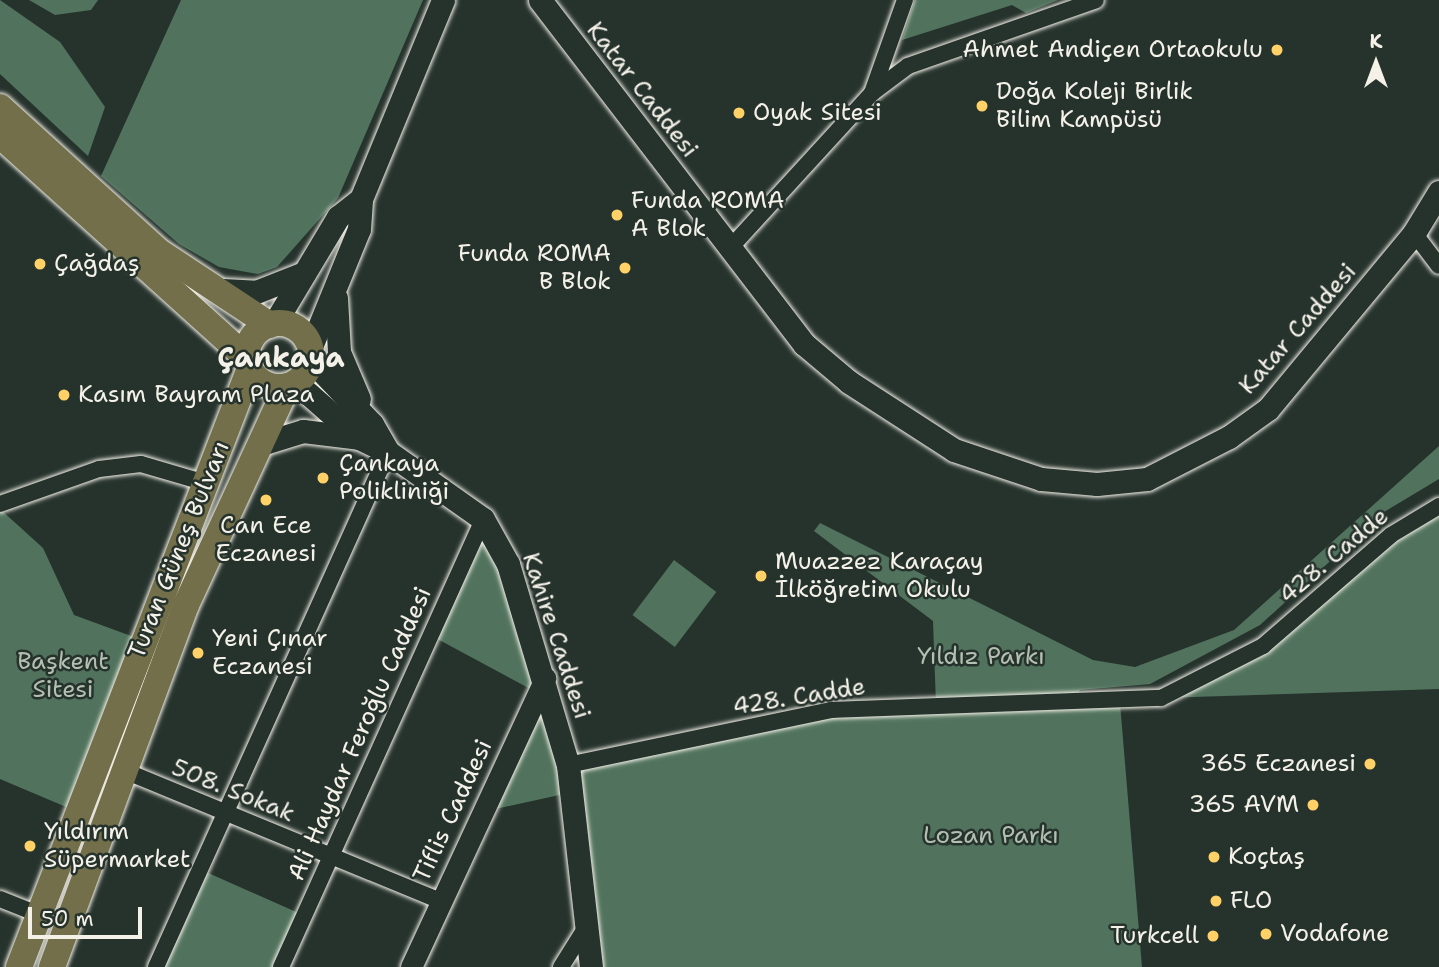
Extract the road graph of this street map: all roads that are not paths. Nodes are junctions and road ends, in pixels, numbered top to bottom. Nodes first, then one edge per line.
1 (443, 0) edge
2 (540, 0) edge
3 (905, 0) edge
4 (1096, 0) edge
5 (872, 93) junction
6 (0, 107) edge
7 (0, 135) edge
8 (1439, 192) edge
9 (361, 199) junction
10 (1414, 233) junction
11 (731, 247) junction
12 (1439, 266) edge
13 (307, 272) junction
14 (335, 286) junction
15 (223, 290) junction
16 (272, 324) junction
17 (310, 354) junction
18 (248, 363) junction
19 (291, 384) junction
20 (232, 419) junction
21 (365, 431) junction
22 (264, 440) junction
23 (388, 452) junction
24 (206, 483) junction
25 (0, 504) edge
26 (1439, 506) edge
27 (482, 519) junction
28 (545, 678) junction
29 (568, 765) junction
30 (125, 771) junction
31 (222, 811) junction
32 (330, 855) junction
33 (0, 899) edge
34 (440, 901) junction
35 (40, 915) junction
36 (588, 924) junction
37 (19, 967) edge
38 (52, 967) edge
39 (156, 967) edge
40 (281, 967) edge
41 (411, 967) edge
42 (561, 967) edge
43 (591, 967) edge

1 - 9 main road
2 - 11 main road, Katar Caddesi
3 - 5 street
4 - 5 street
5 - 11 street
6 - 15 main road
7 - 18 main road
8 - 10 main road, Katar Caddesi
9 - 13 main road
9 - 14 main road
10 - 11 main road, Katar Caddesi
10 - 12 street
13 - 15 main road
13 - 16 main road
14 - 17 main road
14 - 21 main road
15 - 16 main road
16 - 17 main road
16 - 18 main road
17 - 19 main road
17 - 21 main road
18 - 19 main road
18 - 20 main road, Turan Güneş Bulvarı
19 - 21 main road
19 - 22 main road, Turan Güneş Bulvarı
20 - 22 main road
20 - 24 main road, Turan Güneş Bulvarı
21 - 22 main road
21 - 23 main road, Kahire Caddesi
22 - 30 main road, Turan Güneş Bulvarı
23 - 27 main road, Kahire Caddesi
23 - 31 street
24 - 25 street
24 - 35 main road, Turan Güneş Bulvarı
26 - 29 street, 428. Cadde
27 - 28 main road, Kahire Caddesi
27 - 32 street, Ali Haydar Feroğlu Caddesi
28 - 29 main road, Kahire Caddesi
28 - 34 street, Tiflis Caddesi
29 - 36 main road, Kahire Caddesi
30 - 31 street, 508. Sokak
30 - 38 main road, Turan Güneş Bulvarı
31 - 32 street, 508. Sokak
31 - 39 street
32 - 34 street, 508. Sokak
32 - 40 street, Ali Haydar Feroğlu Caddesi
33 - 35 street
34 - 41 street, Tiflis Caddesi
35 - 37 main road, Turan Güneş Bulvarı
36 - 42 street
36 - 43 main road, Kahire Caddesi

